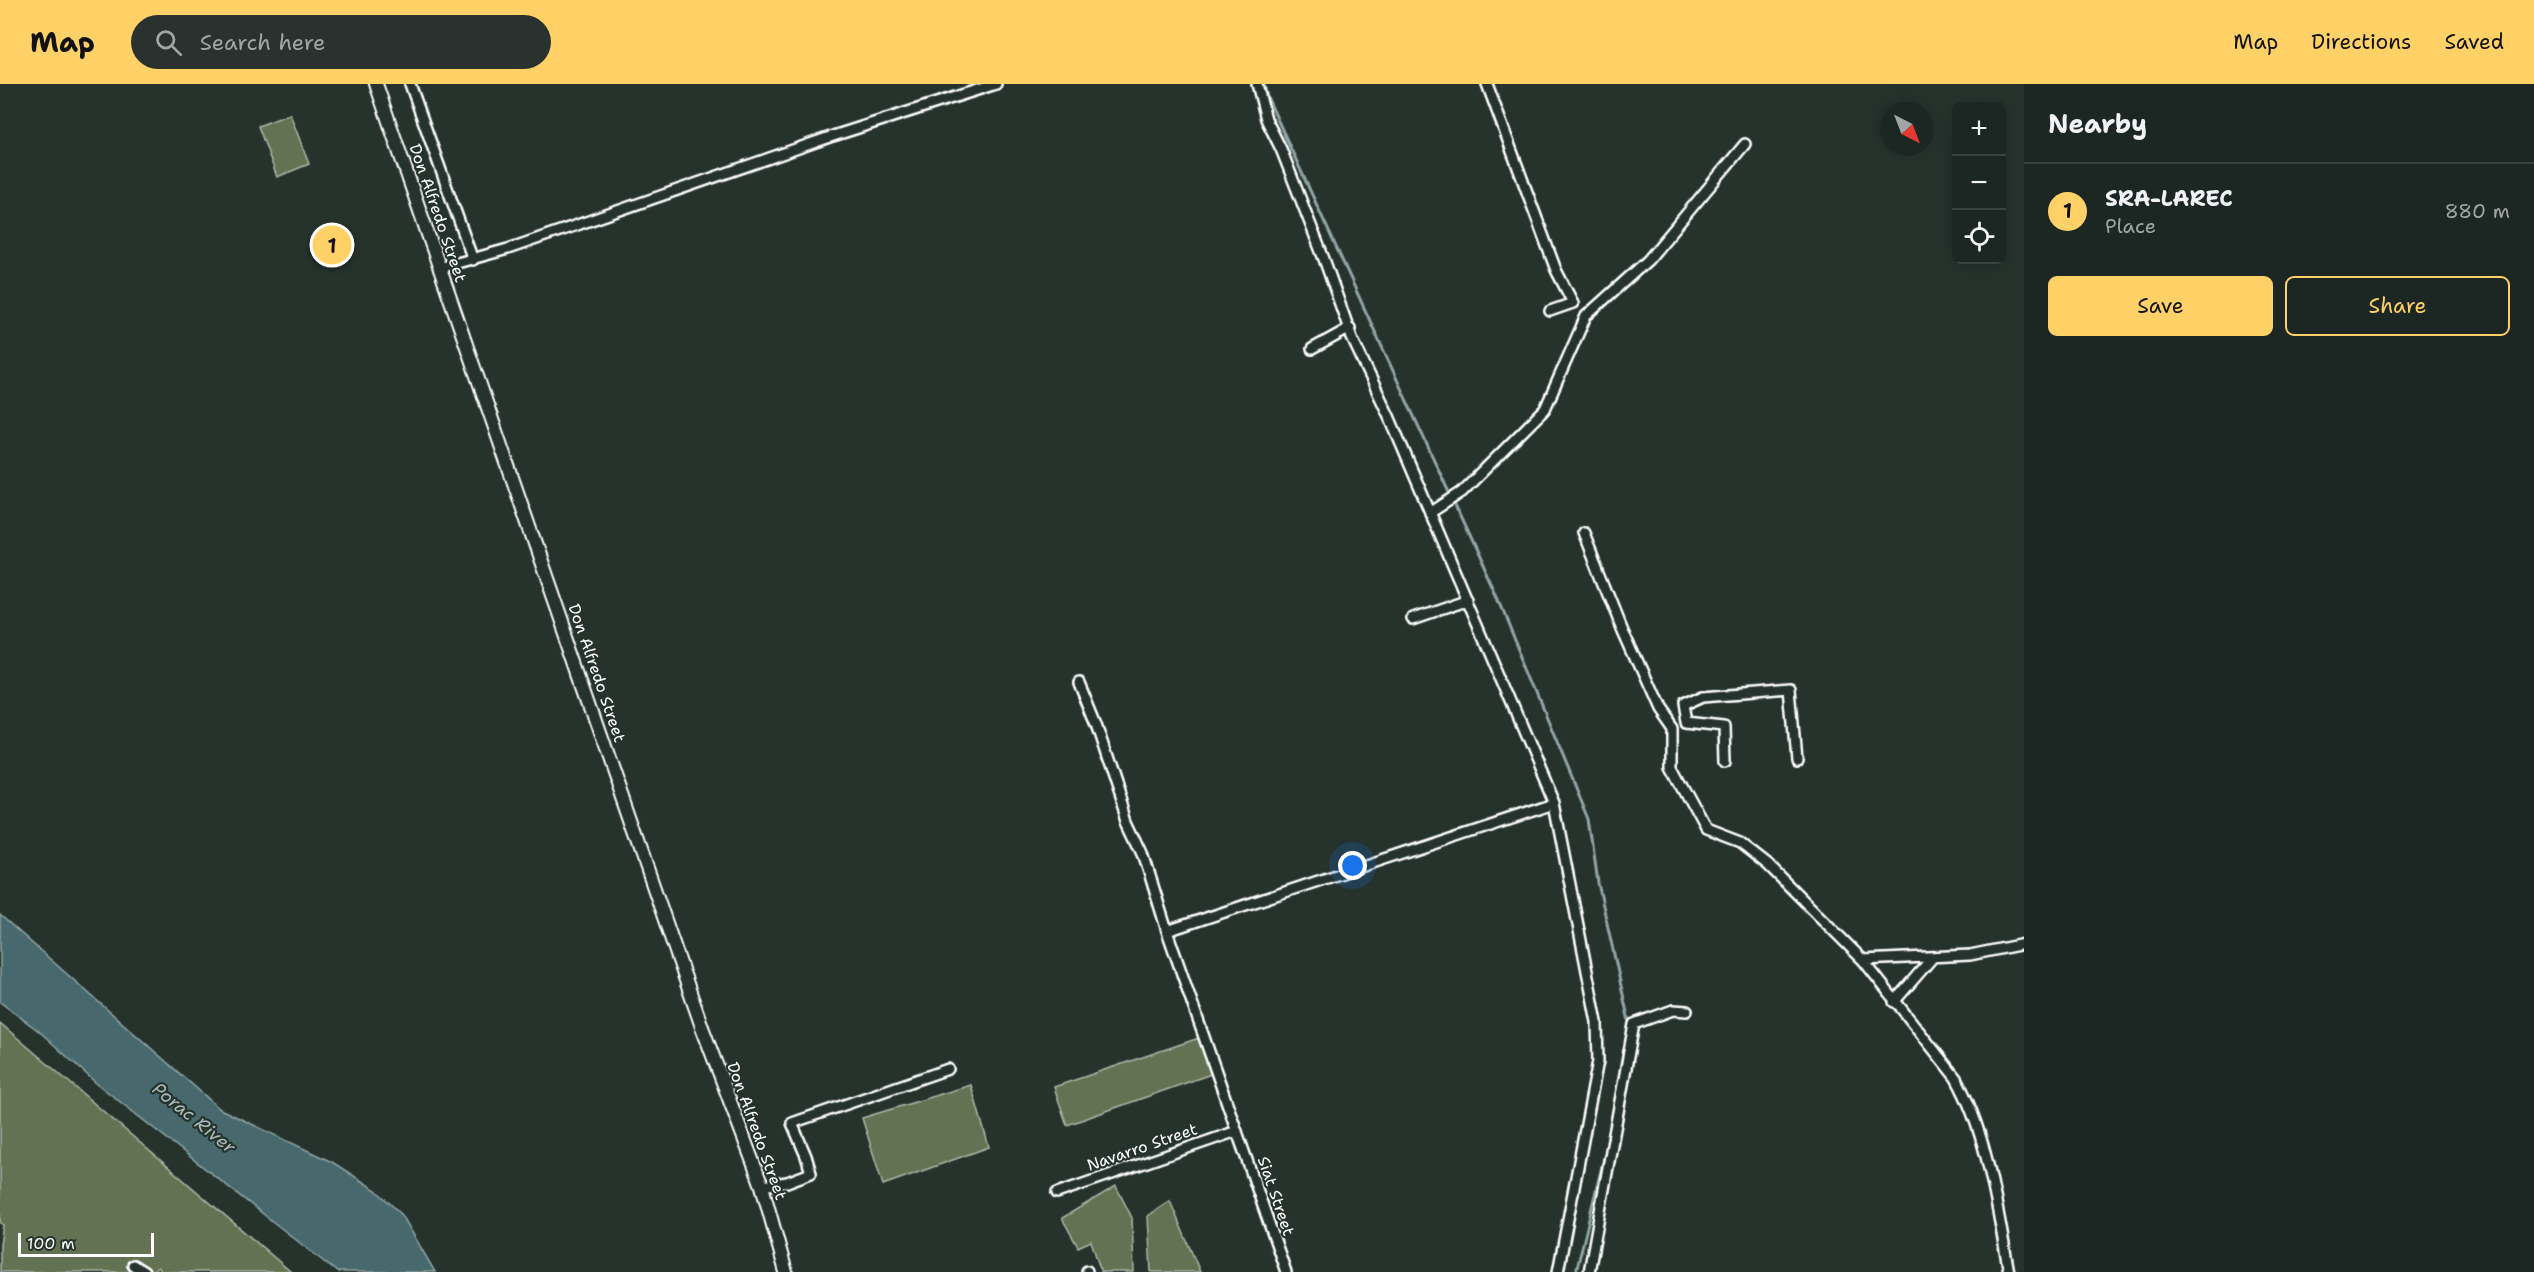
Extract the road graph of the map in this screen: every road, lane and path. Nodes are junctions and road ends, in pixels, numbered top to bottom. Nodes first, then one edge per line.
1 (376, 84) edge
2 (410, 84) edge
3 (996, 84) edge
4 (1257, 84) edge
5 (1487, 84) edge
6 (1744, 144) dead end
7 (473, 260) junction
8 (439, 268) junction
9 (1550, 311) dead end
10 (1350, 328) junction
11 (1312, 349) dead end
12 (1433, 511) junction
13 (1584, 533) dead end
14 (1468, 600) junction
15 (1413, 619) dead end
16 (1079, 682) dead end
17 (1797, 758) dead end
18 (1725, 761) dead end
19 (1554, 803) junction
20 (1167, 931) junction
21 (2024, 944) edge
22 (1933, 957) junction
23 (1863, 960) junction
24 (1894, 1002) junction
25 (1687, 1011) dead end
26 (948, 1069) dead end
27 (1237, 1131) junction
28 (762, 1186) junction
29 (1057, 1193) dead end
30 (133, 1265) dead end
31 (144, 1272) edge
32 (786, 1272) edge
33 (1286, 1272) edge
34 (1558, 1272) edge
35 (1589, 1272) edge
36 (2009, 1272) edge

1 - 8 street, Don Alfredo Street
2 - 7 street
3 - 7 street
4 - 10 street
5 - 9 street
6 - 12 street
7 - 8 street
8 - 28 street, Don Alfredo Street
10 - 11 street
10 - 12 street
12 - 14 street
13 - 23 street
14 - 15 street
14 - 19 street
16 - 20 street, Siat Street
17 - 18 street
19 - 20 street
19 - 34 street
20 - 27 street, Siat Street
21 - 22 street
22 - 23 street
22 - 24 street
23 - 24 street
24 - 36 street
25 - 35 street
26 - 28 street
27 - 29 street, Navarro Street
27 - 33 street, Siat Street
28 - 32 street, Don Alfredo Street
30 - 31 street

